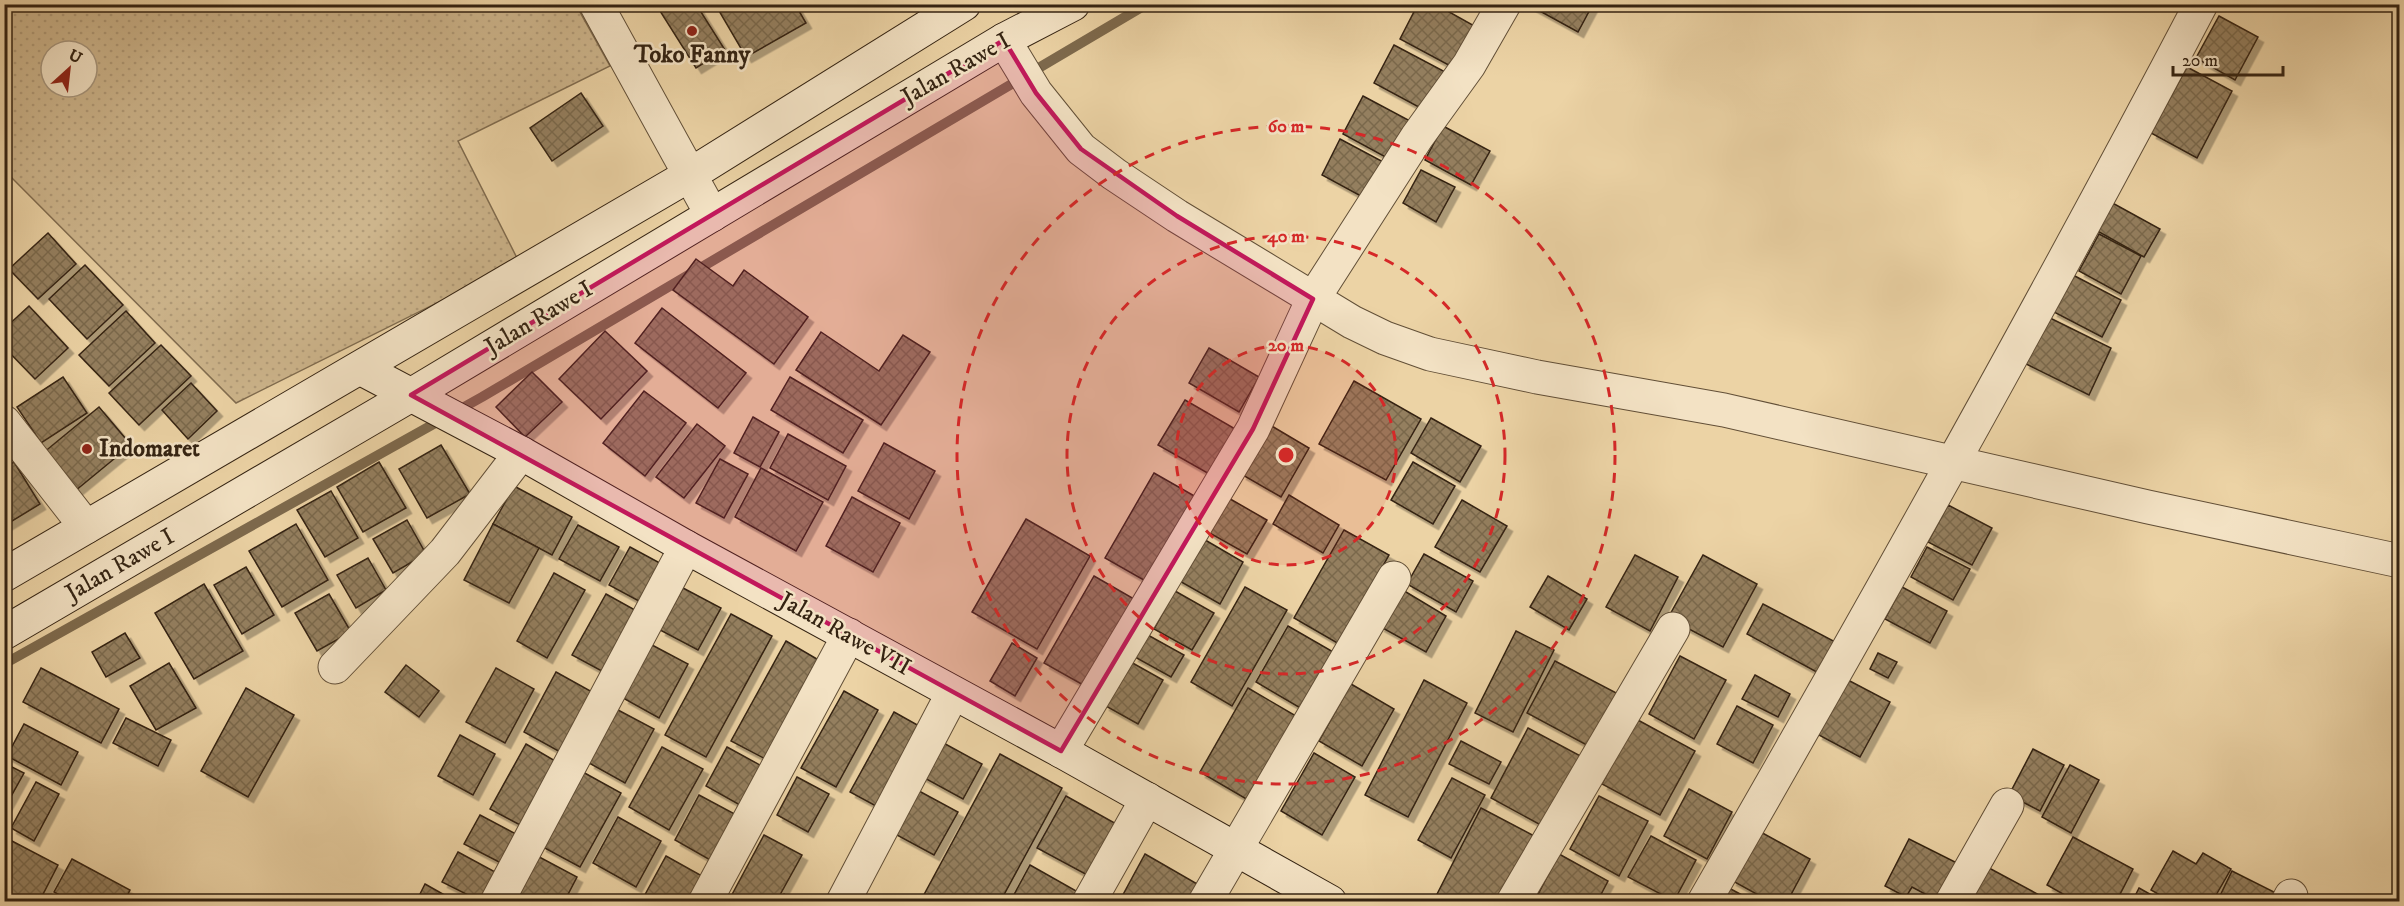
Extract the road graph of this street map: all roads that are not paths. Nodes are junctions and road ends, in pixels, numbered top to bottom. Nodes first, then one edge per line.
1 (596, 4) edge
2 (964, 4) edge
3 (1073, 4) edge
4 (1504, 4) edge
5 (2201, 4) edge
6 (1018, 64) junction
7 (688, 176) junction
8 (712, 215) junction
9 (1314, 299) junction
10 (360, 368) junction
11 (438, 409) junction
12 (4, 422) edge
13 (521, 453) junction
14 (1953, 462) junction
15 (86, 527) junction
16 (686, 548) junction
17 (2400, 561) edge
18 (4, 575) edge
19 (1394, 578) dead end
20 (1673, 629) dead end
21 (4, 633) edge
22 (849, 635) junction
23 (335, 667) dead end
24 (953, 693) junction
25 (1061, 751) junction
26 (1147, 799) junction
27 (2007, 805) dead end
28 (1236, 849) junction
29 (497, 902) edge
30 (705, 902) edge
31 (843, 902) edge
32 (1089, 902) edge
33 (1205, 902) edge
34 (1330, 902) edge
35 (1513, 902) edge
36 (1704, 902) edge
37 (1952, 902) edge

1 - 7 street
2 - 7 street, Jalan Rawe I
3 - 6 street, Jalan Rawe I
4 - 9 street
5 - 14 street
6 - 8 street, Jalan Rawe I
6 - 9 street
7 - 8 street
7 - 10 street, Jalan Rawe I
8 - 11 street, Jalan Rawe I
9 - 14 street
9 - 25 street
10 - 11 street, Jalan Rawe VII
10 - 15 street, Jalan Rawe I
11 - 13 street, Jalan Rawe VII
11 - 21 street, Jalan Rawe I
12 - 15 street
13 - 16 street, Jalan Rawe VII
13 - 23 street
14 - 17 street
14 - 36 street
15 - 18 street, Jalan Rawe I
16 - 22 street, Jalan Rawe VII
16 - 29 street
19 - 28 street
20 - 35 street
22 - 24 street, Jalan Rawe VII
22 - 30 street
24 - 25 street, Jalan Rawe VII
24 - 31 street
25 - 26 street, Jalan Rawe VII
26 - 28 street, Jalan Rawe VII
26 - 32 street
27 - 37 street
28 - 33 street
28 - 34 street, Jalan Rawe VII

